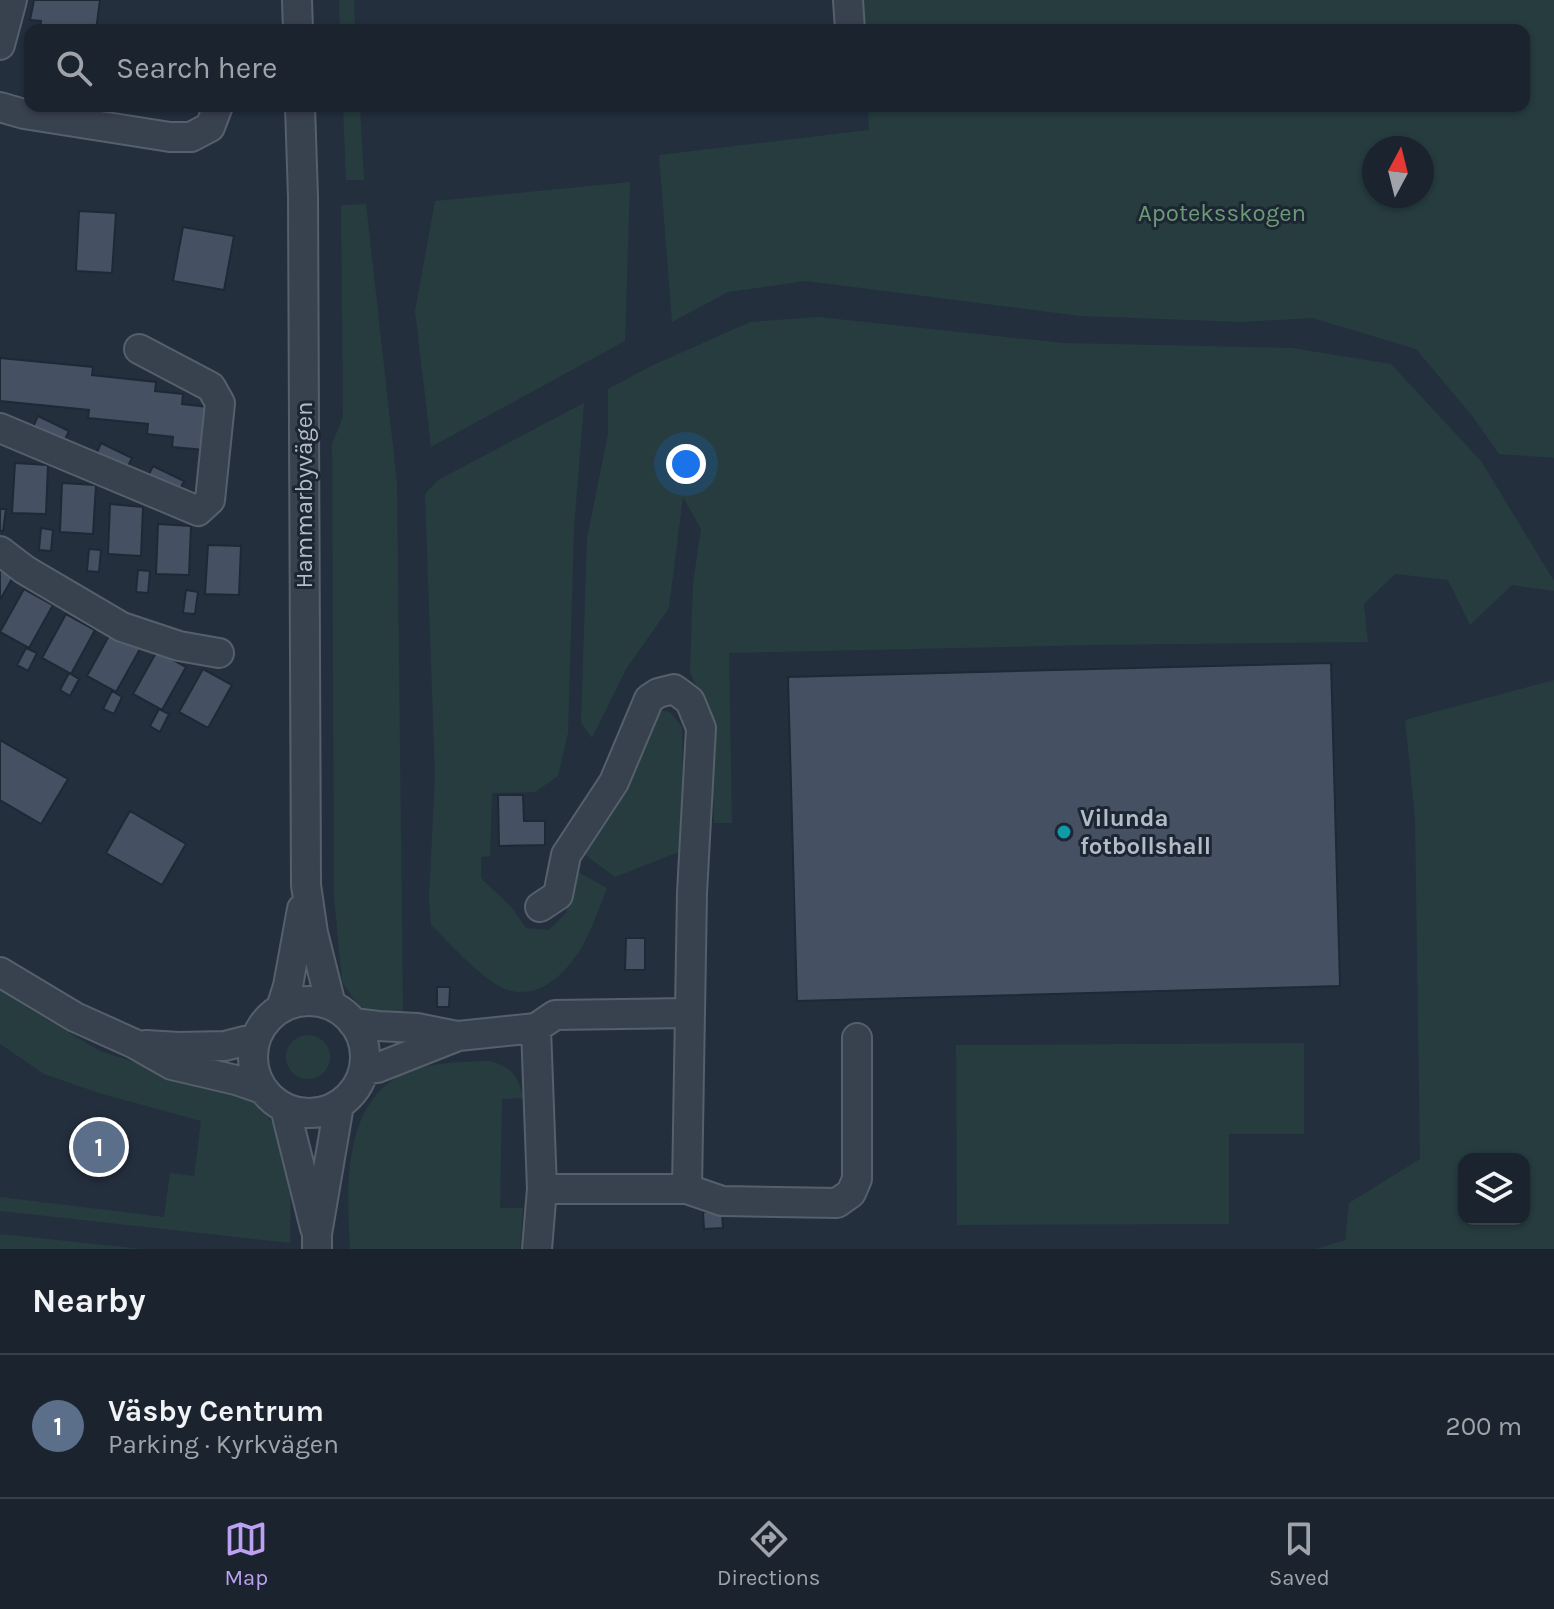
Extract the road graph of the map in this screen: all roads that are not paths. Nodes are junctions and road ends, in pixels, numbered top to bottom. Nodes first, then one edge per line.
1 (12, 0) edge
2 (297, 0) edge
3 (848, 0) edge
4 (298, 24) edge
5 (850, 24) edge
6 (0, 45) edge
7 (0, 107) edge
8 (216, 112) edge
9 (300, 112) edge
10 (139, 349) dead end
11 (0, 428) edge
12 (0, 551) edge
13 (219, 653) dead end
14 (306, 885) junction
15 (540, 907) dead end
16 (0, 972) edge
17 (281, 1008) junction
18 (689, 1013) junction
19 (342, 1014) junction
20 (536, 1028) junction
21 (458, 1036) junction
22 (256, 1038) junction
23 (857, 1038) dead end
24 (135, 1044) junction
25 (364, 1070) junction
26 (262, 1089) junction
27 (339, 1105) junction
28 (285, 1108) junction
29 (542, 1189) junction
30 (687, 1189) junction
31 (317, 1242) edge
32 (537, 1249) edge

1 - 6 street
2 - 4 street
3 - 5 street
7 - 8 street
9 - 14 street, Hammarbyvägen
10 - 11 street
12 - 13 street
14 - 17 street, Hammarbyvägen
14 - 19 street, Hammarbyvägen
15 - 18 street
16 - 24 street
17 - 19 street
17 - 22 street
18 - 20 street
18 - 30 street
19 - 21 street
19 - 25 street
20 - 21 street
20 - 29 street
21 - 25 street
22 - 24 street
22 - 26 street
23 - 30 street
24 - 26 street
25 - 27 street
26 - 28 street
27 - 28 street
27 - 31 street
28 - 31 street
29 - 30 street
29 - 32 street

